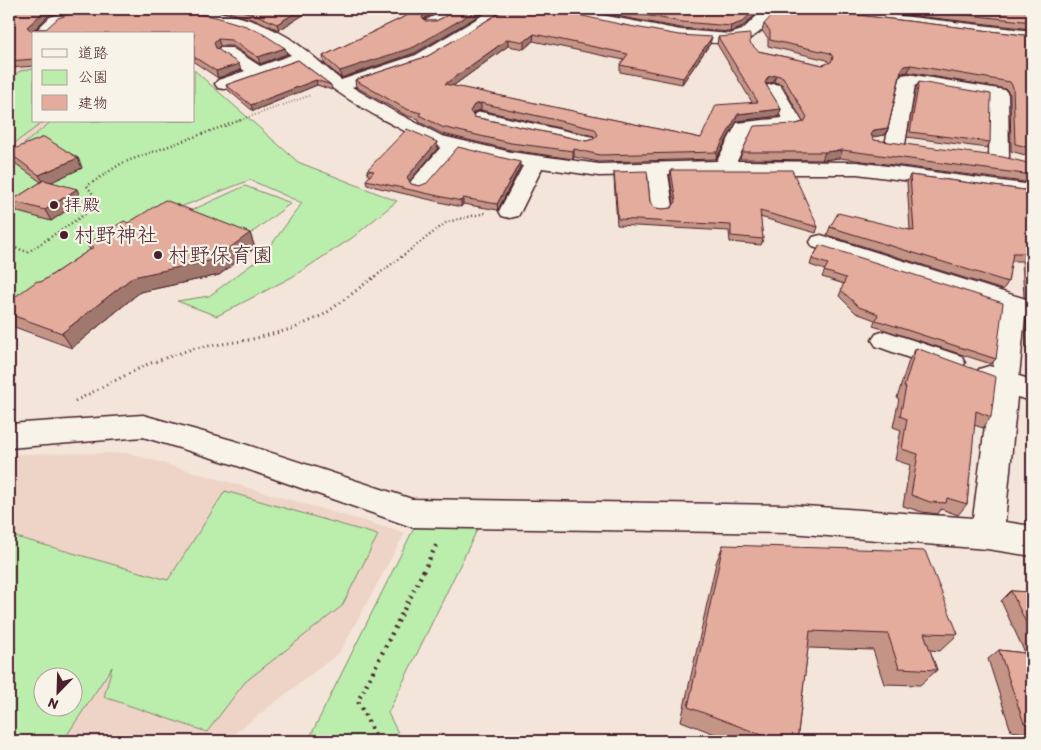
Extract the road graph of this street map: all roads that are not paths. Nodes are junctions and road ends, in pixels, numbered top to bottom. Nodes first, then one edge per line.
1 (87, 9) edge
2 (170, 9) edge
3 (457, 9) edge
4 (503, 9) edge
5 (551, 9) edge
6 (772, 9) edge
7 (812, 9) edge
8 (847, 12) edge
9 (431, 24) edge
10 (750, 30) junction
11 (42, 32) edge
12 (1032, 36) edge
13 (758, 48) edge
14 (226, 52) edge
15 (302, 57) junction
16 (258, 72) junction
17 (224, 84) edge
18 (338, 86) junction
19 (774, 89) dead end
20 (481, 118) edge
21 (524, 127) junction
22 (586, 141) edge
23 (454, 144) junction
24 (896, 144) edge
25 (499, 155) junction
26 (998, 158) edge
27 (535, 161) junction
28 (724, 167) junction
29 (657, 169) junction
30 (419, 184) edge
31 (1032, 191) edge
32 (662, 207) edge
33 (510, 211) road end
34 (821, 242) dead end
35 (1023, 306) edge
36 (885, 340) dead end
37 (1005, 382) junction
38 (1032, 391) edge
39 (9, 436) edge
40 (987, 534) junction
41 (1032, 542) edge

1 - 11 street
2 - 15 street
3 - 9 street
4 - 18 street
5 - 10 street
6 - 10 street
7 - 8 street
8 - 12 street
10 - 13 street
14 - 16 street
15 - 16 street
15 - 18 street
16 - 17 street
18 - 23 street
19 - 28 street
20 - 21 street
21 - 22 street
21 - 25 street
23 - 25 street
23 - 30 street
24 - 26 street
25 - 27 street
27 - 29 street
27 - 33 street
28 - 29 street
28 - 31 street
29 - 32 street
34 - 35 street
35 - 37 street
36 - 37 street
37 - 38 street
37 - 40 street
39 - 40 street
40 - 41 street

